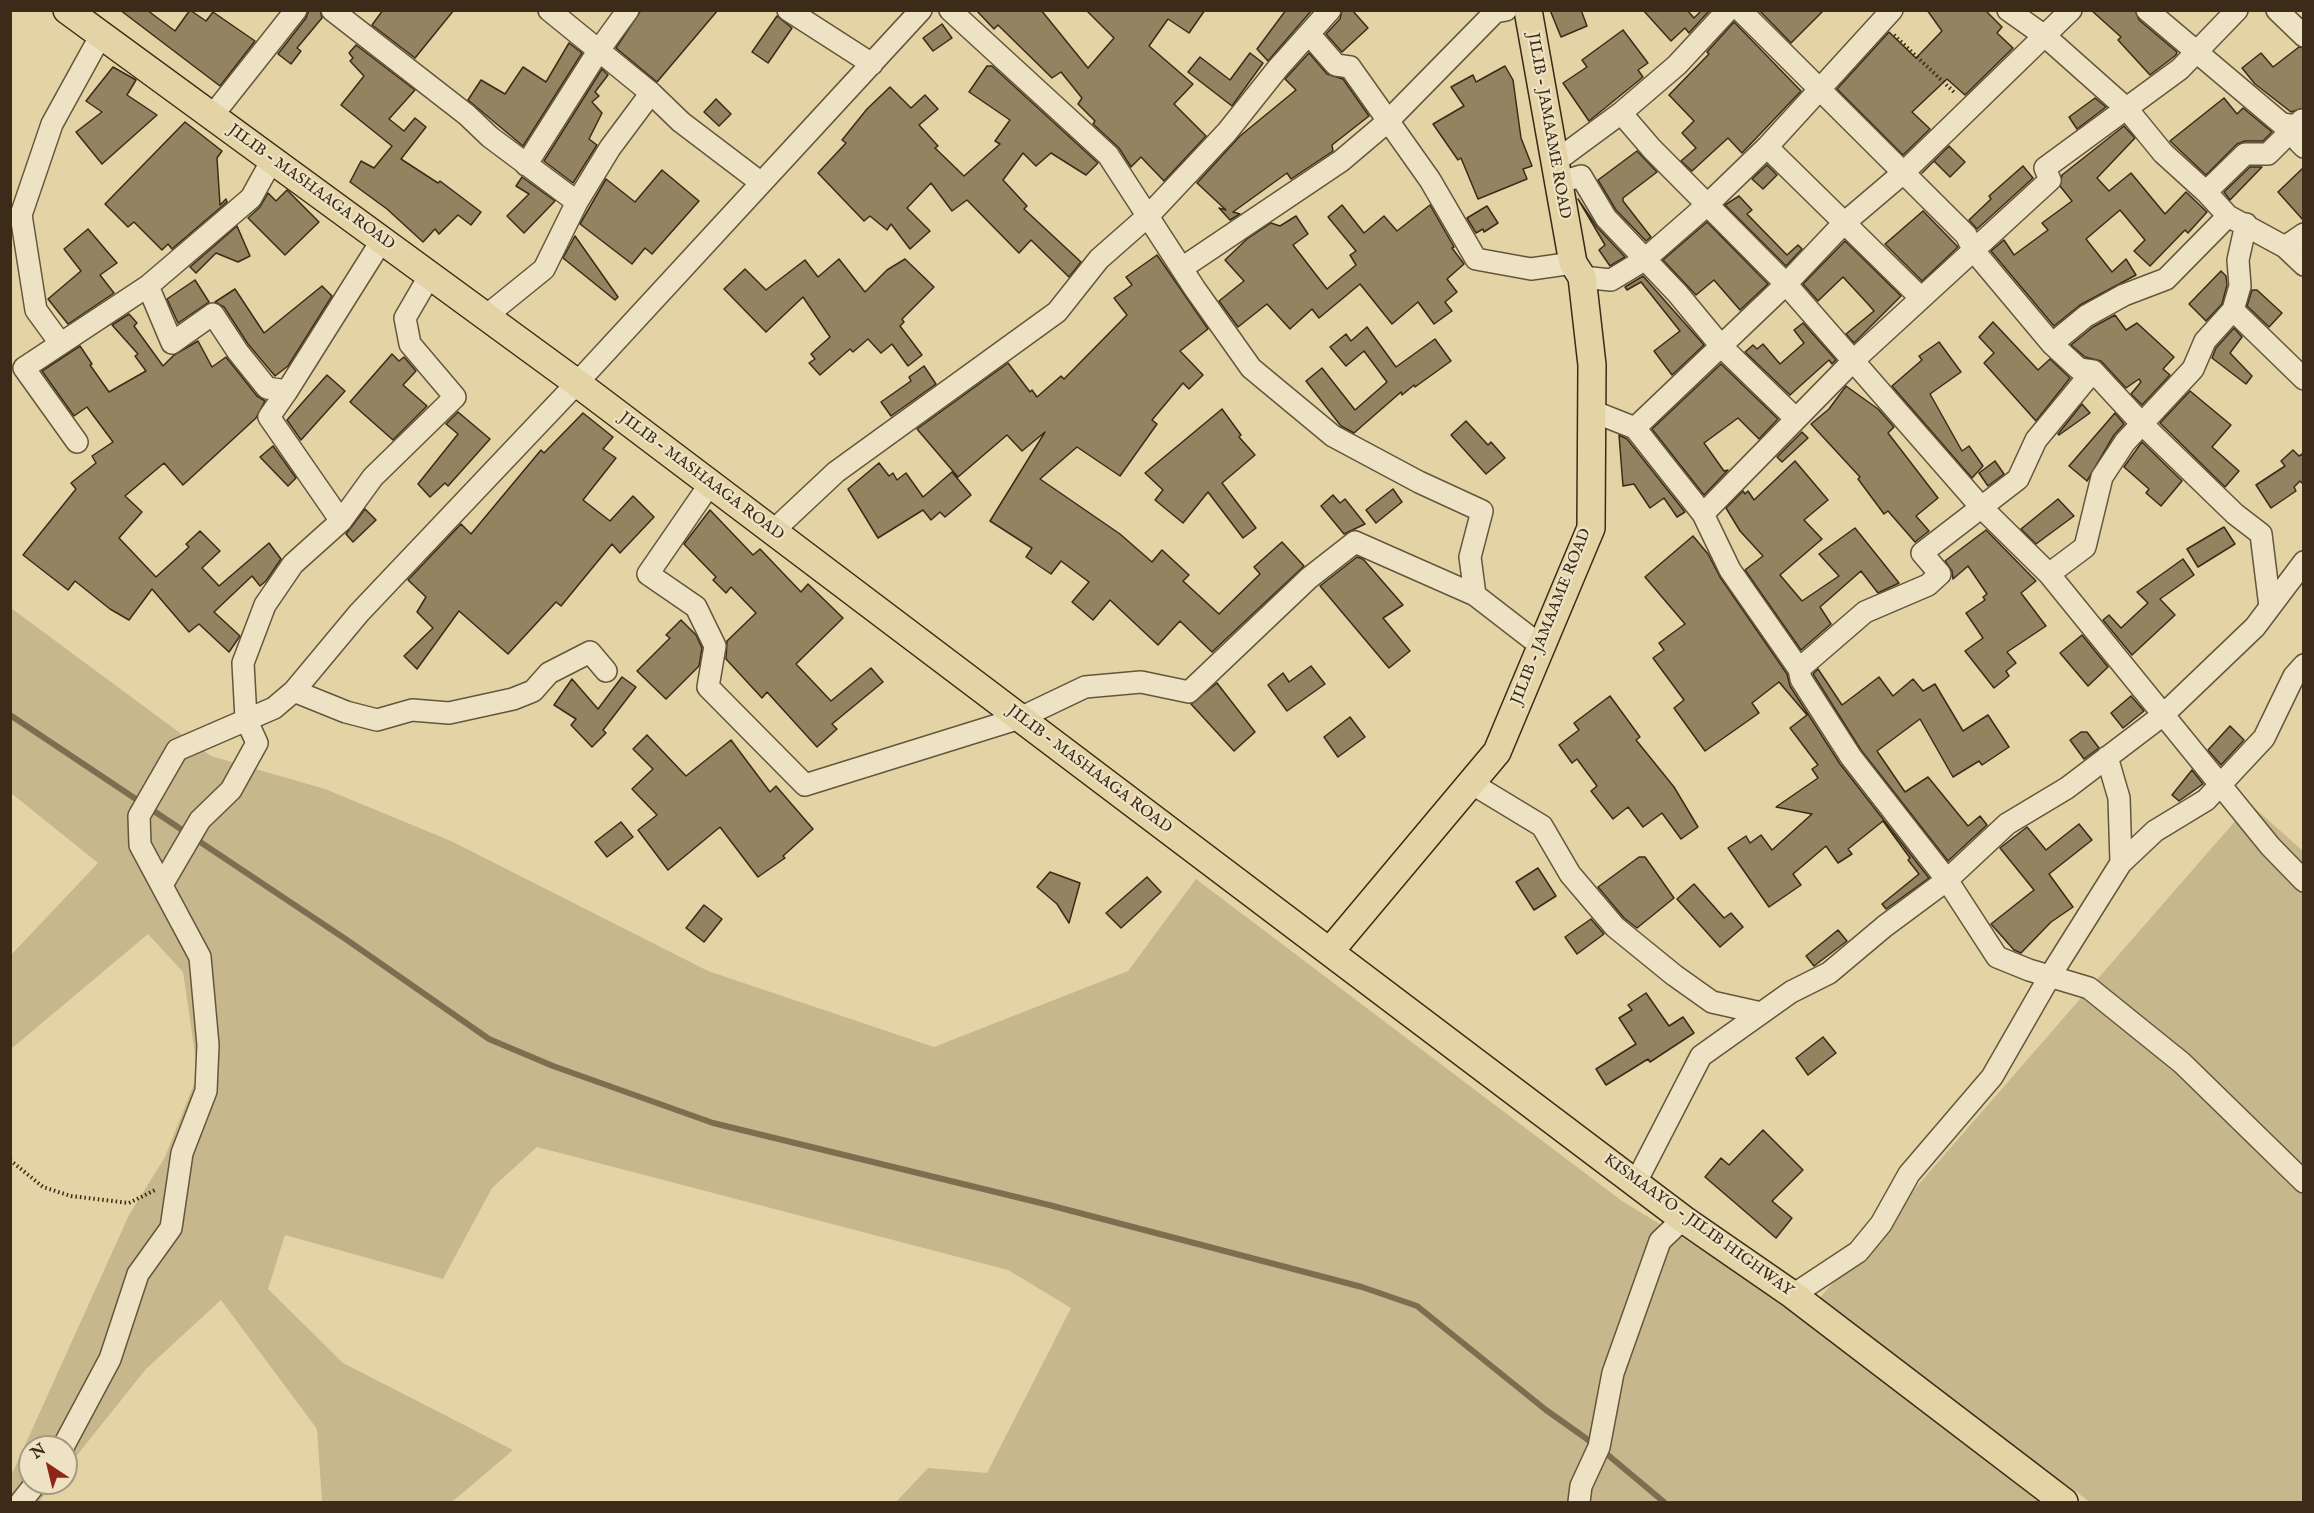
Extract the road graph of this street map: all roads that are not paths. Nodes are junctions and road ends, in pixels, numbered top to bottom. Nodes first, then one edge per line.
1 (67, 10) edge
2 (296, 10) edge
3 (332, 10) edge
4 (549, 10) edge
5 (628, 10) edge
6 (788, 10) edge
7 (921, 10) edge
8 (950, 10) edge
9 (1330, 10) edge
10 (1506, 10) edge
11 (1528, 10) edge
12 (1728, 10) edge
13 (1740, 10) edge
14 (2008, 10) edge
15 (2070, 10) edge
16 (2147, 10) edge
17 (2237, 10) edge
18 (2277, 10) edge
19 (1880, 14) edge
20 (1309, 34) junction
21 (101, 35) junction
22 (2304, 36) edge
23 (2046, 37) junction
24 (599, 50) junction
25 (2197, 50) junction
26 (872, 64) junction
27 (1819, 90) junction
28 (651, 93) junction
29 (2127, 109) junction
30 (1622, 113) junction
31 (212, 116) junction
32 (1387, 122) junction
33 (2300, 122) edge
34 (1767, 147) junction
35 (2304, 147) edge
36 (272, 160) junction
37 (526, 165) junction
38 (1557, 172) junction
39 (1903, 173) junction
40 (760, 183) junction
41 (2206, 192) junction
42 (577, 202) junction
43 (1707, 205) junction
44 (1149, 215) junction
45 (2237, 220) junction
46 (1843, 224) junction
47 (2304, 234) edge
48 (382, 240) junction
49 (2285, 247) junction
50 (1974, 251) junction
51 (1644, 260) junction
52 (2304, 265) edge
53 (1182, 268) junction
54 (1578, 270) junction
55 (430, 275) junction
56 (1786, 284) junction
57 (148, 286) junction
58 (1922, 298) junction
59 (2233, 310) junction
60 (486, 316) junction
61 (60, 343) junction
62 (2052, 344) junction
63 (1721, 346) junction
64 (1854, 360) junction
65 (2093, 371) junction
66 (2304, 379) edge
67 (577, 383) junction
68 (287, 391) junction
69 (1592, 411) junction
70 (1795, 418) junction
71 (2142, 423) junction
72 (1635, 428) junction
73 (77, 442) dead end
74 (710, 484) junction
75 (1981, 507) junction
76 (1703, 514) junction
77 (341, 520) junction
78 (772, 532) junction
79 (2304, 562) edge
80 (2049, 574) junction
81 (1475, 595) junction
82 (2270, 607) junction
83 (1541, 646) junction
84 (2304, 664) edge
85 (1799, 669) junction
86 (606, 671) dead end
87 (294, 691) junction
88 (2163, 715) junction
89 (1020, 718) junction
90 (246, 719) junction
91 (2106, 758) junction
92 (1471, 783) junction
93 (2220, 784) junction
94 (2121, 863) junction
95 (1947, 880) junction
96 (2304, 880) edge
97 (162, 885) junction
98 (1331, 950) junction
99 (2050, 976) junction
100 (1761, 1013) junction
101 (1635, 1182) junction
102 (2304, 1182) edge
103 (1683, 1219) junction
104 (1793, 1295) junction
105 (69, 1435) edge
106 (1579, 1503) edge
107 (2064, 1503) edge

1 - 21 main road, JILIB - MASHAAGA ROAD
2 - 31 street
3 - 37 street
4 - 24 street
5 - 24 street
6 - 26 street
7 - 26 street
8 - 44 street
9 - 20 street
10 - 32 street
11 - 38 main road, JILIB - JAMAAME ROAD
12 - 30 street
13 - 27 street
14 - 23 street
15 - 23 street
16 - 25 street
17 - 25 street
18 - 22 street
19 - 27 street
20 - 32 street
20 - 44 street
21 - 31 main road, JILIB - MASHAAGA ROAD
21 - 61 street
23 - 29 street
23 - 39 street
24 - 28 street
24 - 37 street
25 - 29 street
25 - 33 street
26 - 40 street
27 - 34 street
27 - 39 street
28 - 40 street
28 - 42 street
29 - 41 street
29 - 50 street
30 - 38 street
30 - 43 street
31 - 36 main road, JILIB - MASHAAGA ROAD
32 - 53 street
32 - 54 street
33 - 35 street
33 - 41 street
34 - 43 street
34 - 46 street
36 - 48 main road, JILIB - MASHAAGA ROAD
36 - 57 street
37 - 42 street
38 - 51 street
38 - 54 main road, JILIB - JAMAAME ROAD
39 - 46 street
39 - 50 street
40 - 67 street
41 - 45 street
42 - 60 street
43 - 51 street
43 - 56 street
44 - 53 street
44 - 78 street
45 - 49 street
45 - 59 street
45 - 62 street
46 - 56 street
46 - 58 street
47 - 49 street
48 - 55 main road, JILIB - MASHAAGA ROAD
48 - 68 street
49 - 52 street
50 - 58 street
50 - 62 street
51 - 54 street
51 - 63 street
53 - 81 street
54 - 69 main road, JILIB - JAMAAME ROAD
55 - 60 main road, JILIB - MASHAAGA ROAD
55 - 77 street
56 - 63 street
56 - 64 street
57 - 61 street
57 - 68 street
58 - 64 street
59 - 66 street
59 - 71 street
60 - 67 main road, JILIB - MASHAAGA ROAD
61 - 73 street
62 - 65 street
63 - 70 street
63 - 72 street
64 - 70 street
64 - 75 street
65 - 71 street
65 - 75 street
67 - 74 main road, JILIB - MASHAAGA ROAD
67 - 87 street
68 - 77 street
69 - 72 street
69 - 83 main road, JILIB - JAMAAME ROAD
70 - 76 street
71 - 80 street
71 - 82 street
72 - 76 street
74 - 78 main road, JILIB - MASHAAGA ROAD
74 - 89 street
75 - 80 street
75 - 85 street
76 - 85 street
77 - 90 street
78 - 89 main road, JILIB - MASHAAGA ROAD
79 - 82 street
80 - 88 street
81 - 83 street
81 - 89 street
82 - 88 street
83 - 92 main road, JILIB - JAMAAME ROAD
84 - 93 street
85 - 95 street
86 - 87 street
87 - 90 street
88 - 91 street
88 - 93 street
89 - 98 main road, JILIB - MASHAAGA ROAD
90 - 97 street
90 - 97 street
91 - 94 street
91 - 95 street
92 - 98 main road, JILIB - JAMAAME ROAD
92 - 100 street
93 - 94 street
93 - 96 street
94 - 99 street
95 - 99 street
95 - 100 street
97 - 105 street
98 - 101 main road, KISMAAYO - JILIB HIGHWAY
99 - 102 street
99 - 104 street
100 - 101 street
101 - 103 main road, KISMAAYO - JILIB HIGHWAY
103 - 104 main road, KISMAAYO - JILIB HIGHWAY
103 - 106 street
104 - 107 main road, KISMAAYO - JILIB HIGHWAY

